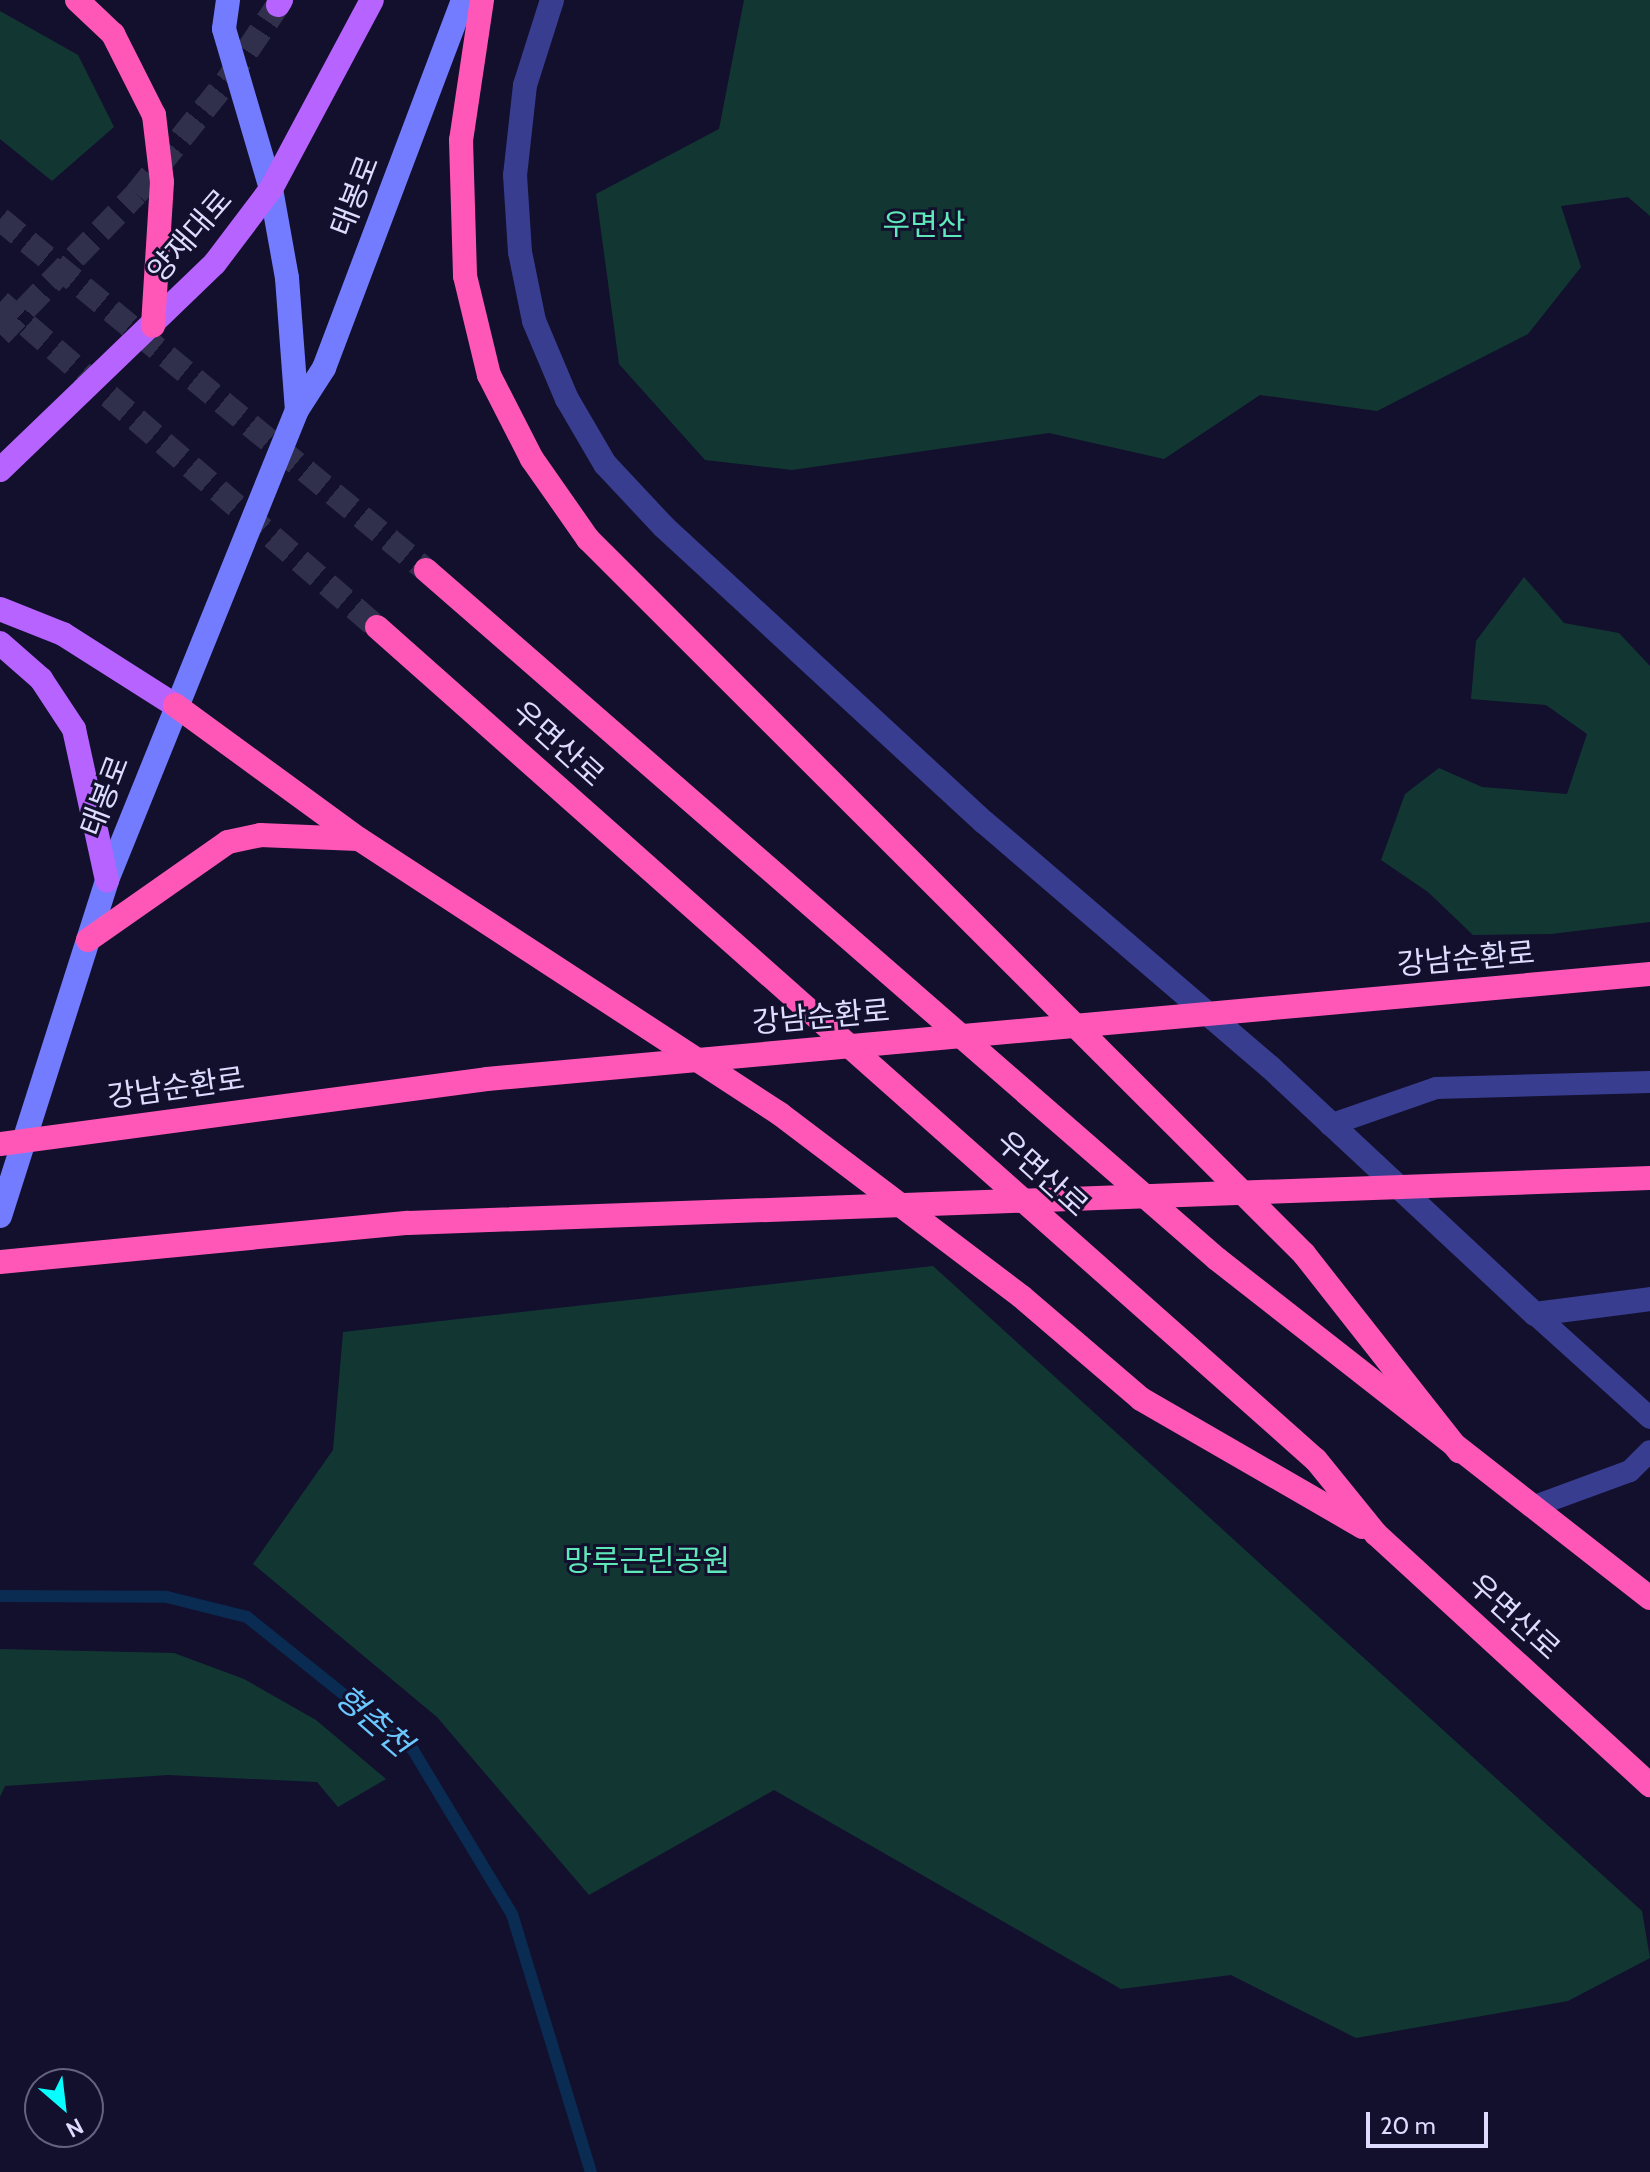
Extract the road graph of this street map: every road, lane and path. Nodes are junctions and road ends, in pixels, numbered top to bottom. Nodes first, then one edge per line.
1 (77, 0) edge
2 (228, 0) edge
3 (372, 0) edge
4 (463, 0) edge
5 (482, 0) edge
6 (552, 0) edge
7 (271, 189) junction
8 (153, 326) junction
9 (297, 410) junction
10 (0, 470) edge
11 (426, 570) tunnel mouth
12 (0, 609) edge
13 (377, 627) tunnel mouth
14 (0, 643) edge
15 (175, 705) junction
16 (359, 839) junction
17 (107, 880) junction
18 (88, 940) junction
19 (1650, 974) edge
20 (1650, 1082) edge
21 (1330, 1125) junction
22 (0, 1144) edge
23 (1650, 1178) edge
24 (0, 1216) edge
25 (0, 1262) edge
26 (1650, 1299) edge
27 (1535, 1314) junction
28 (1650, 1418) edge
29 (1459, 1451) junction
30 (1650, 1451) edge
31 (1532, 1507) junction
32 (1376, 1534) junction
33 (1650, 1598) edge
34 (1650, 1785) edge

1 - 8 highway
2 - 7 street, 태봉로
3 - 7 main road, 양재대로
4 - 9 street, 태봉로
5 - 29 highway
6 - 21 street
7 - 8 main road, 양재대로
7 - 9 street, 태봉로
8 - 10 main road, 양재대로
9 - 15 street, 태봉로
11 - 29 highway, 우면산로
12 - 15 main road
13 - 32 highway, 우면산로
14 - 17 main road
15 - 16 highway
15 - 17 street, 태봉로
16 - 18 highway
16 - 32 highway
17 - 18 street, 태봉로
18 - 24 street, 태봉로
19 - 22 highway, 강남순환로, bridge
20 - 21 lane
21 - 27 street
23 - 25 highway, bridge
26 - 27 street
27 - 28 lane
29 - 31 highway, 우면산로
30 - 31 lane
31 - 33 highway, 우면산로
32 - 34 highway, 우면산로

